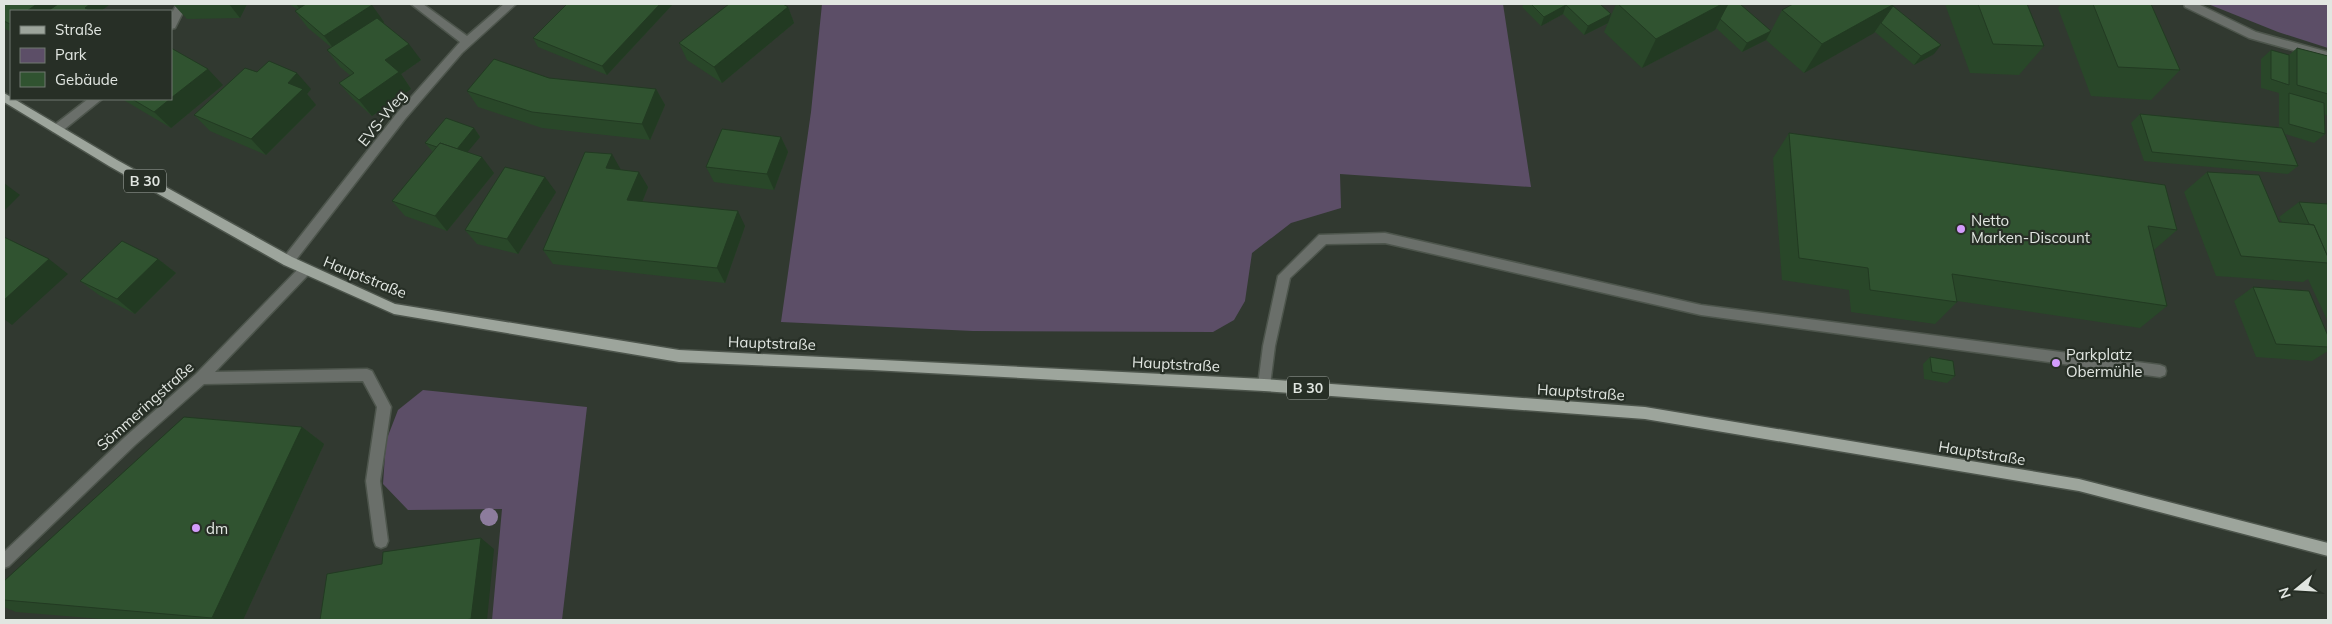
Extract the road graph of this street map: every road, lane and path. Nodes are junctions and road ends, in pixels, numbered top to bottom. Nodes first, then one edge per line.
1 (182, 4) edge
2 (416, 4) edge
3 (511, 4) edge
4 (2190, 4) edge
5 (172, 23) edge
6 (467, 42) junction
7 (2328, 56) edge
8 (4, 97) edge
9 (95, 100) edge
10 (57, 129) junction
11 (288, 261) junction
12 (305, 270) junction
13 (2160, 371) dead end
14 (201, 378) junction
15 (1264, 385) junction
16 (381, 541) dead end
17 (2328, 550) edge
18 (4, 561) edge

1 - 5 street
2 - 6 street
3 - 6 street, EVS-Weg
4 - 7 street
6 - 11 street, EVS-Weg
8 - 10 main road, Hauptstraße / B 30
9 - 10 street
10 - 11 main road, Hauptstraße / B 30
11 - 12 main road, Hauptstraße / B 30
12 - 14 street, Sömmeringstraße
12 - 15 main road, Hauptstraße / B 30
13 - 15 street
14 - 16 street
14 - 18 street, Sömmeringstraße
15 - 17 main road, Hauptstraße / B 30

